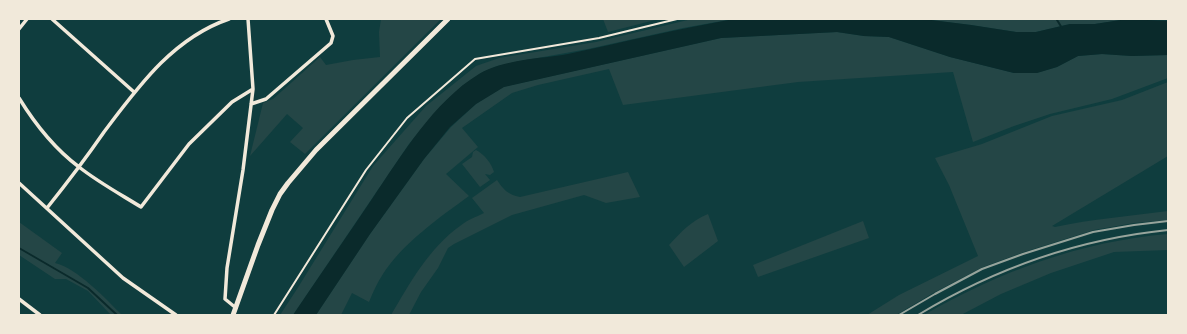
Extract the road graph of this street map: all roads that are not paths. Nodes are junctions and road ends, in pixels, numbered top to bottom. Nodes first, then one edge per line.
1 (27, 19) edge
2 (52, 19) edge
3 (229, 19) edge
4 (248, 19) edge
5 (326, 19) edge
6 (448, 19) edge
7 (677, 19) edge
8 (19, 29) edge
9 (253, 89) junction
10 (134, 92) junction
11 (19, 98) edge
12 (251, 104) junction
13 (79, 167) junction
14 (19, 183) edge
15 (47, 208) junction
16 (19, 299) edge
17 (236, 308) junction
18 (40, 315) edge
19 (176, 315) edge
20 (233, 315) edge
21 (274, 315) edge

1 - 8 street
2 - 10 street
3 - 10 street
4 - 9 street
5 - 12 street
6 - 17 main road
7 - 21 lane
9 - 12 street
9 - 13 street
10 - 13 street
11 - 13 street
12 - 17 street
13 - 15 street
14 - 15 street
15 - 19 street
16 - 18 street
17 - 20 main road

